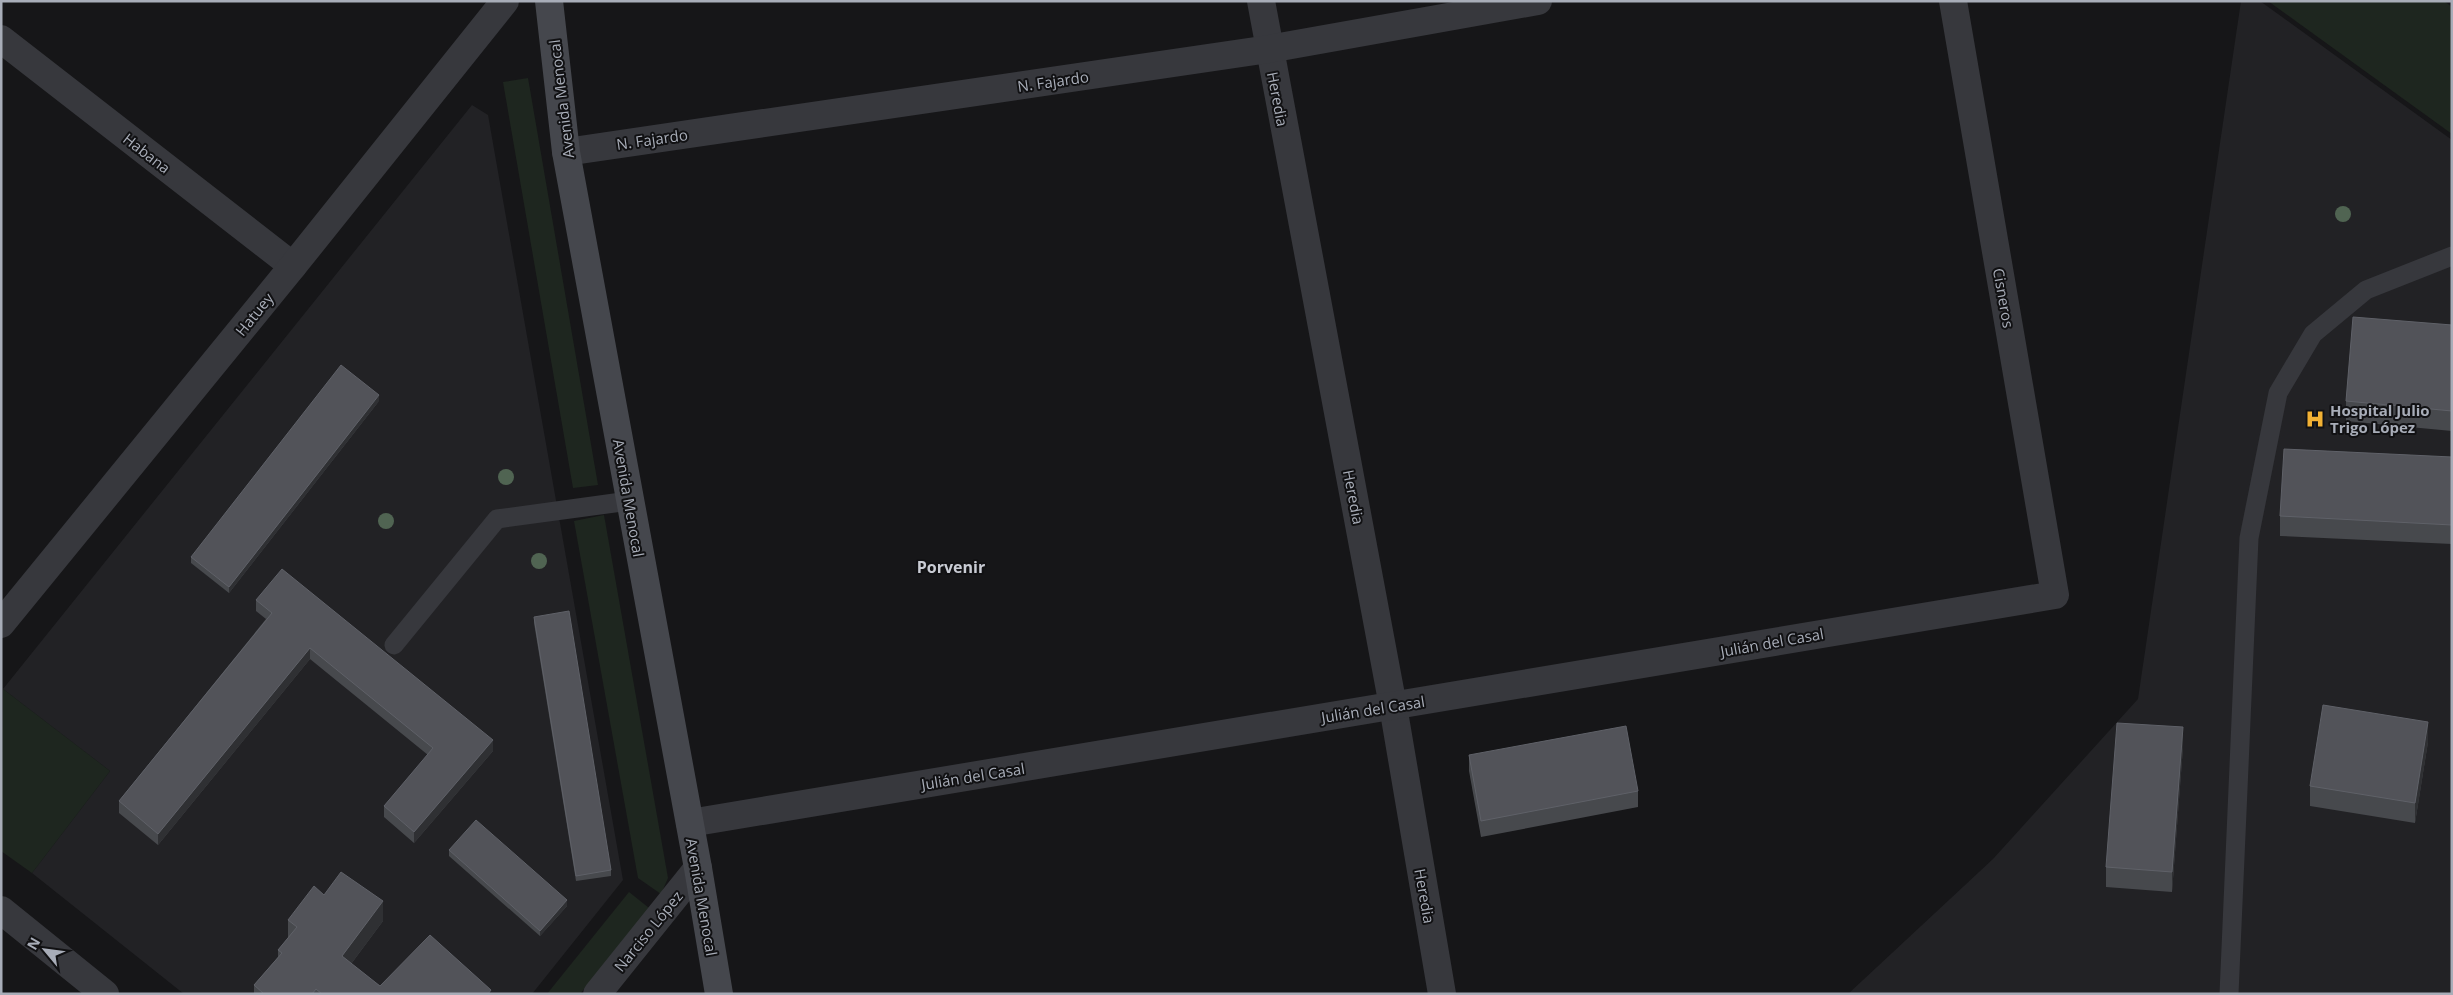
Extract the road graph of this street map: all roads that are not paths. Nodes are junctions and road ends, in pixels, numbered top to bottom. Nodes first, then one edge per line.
1 (504, 1) edge
2 (550, 1) edge
3 (1261, 1) edge
4 (1538, 1) edge
5 (1953, 1) edge
6 (1, 39) edge
7 (1269, 49) junction
8 (566, 152) junction
9 (2452, 256) edge
10 (293, 266) junction
11 (629, 501) junction
12 (2055, 594) joint
13 (1, 624) edge
14 (394, 645) dead end
15 (1393, 706) junction
16 (690, 823) junction
17 (698, 868) junction
18 (1, 910) edge
19 (105, 994) edge
20 (597, 994) edge
21 (719, 994) edge
22 (1442, 994) edge
23 (2229, 994) edge

1 - 10 street, Hatuey
2 - 8 street, Avenida Menocal
3 - 7 street, Heredia
4 - 7 street, N. Fajardo
5 - 12 street, Cisneros
6 - 10 street, Habana
7 - 8 street, N. Fajardo
7 - 15 street, Heredia
8 - 11 street, Avenida Menocal
9 - 23 lane
10 - 13 street, Hatuey
11 - 14 lane
11 - 16 street, Avenida Menocal
12 - 15 street, Julián del Casal
15 - 16 street, Julián del Casal
15 - 22 street, Heredia
16 - 17 street, Avenida Menocal
17 - 20 street, Narciso López
17 - 21 street, Avenida Menocal
18 - 19 street

